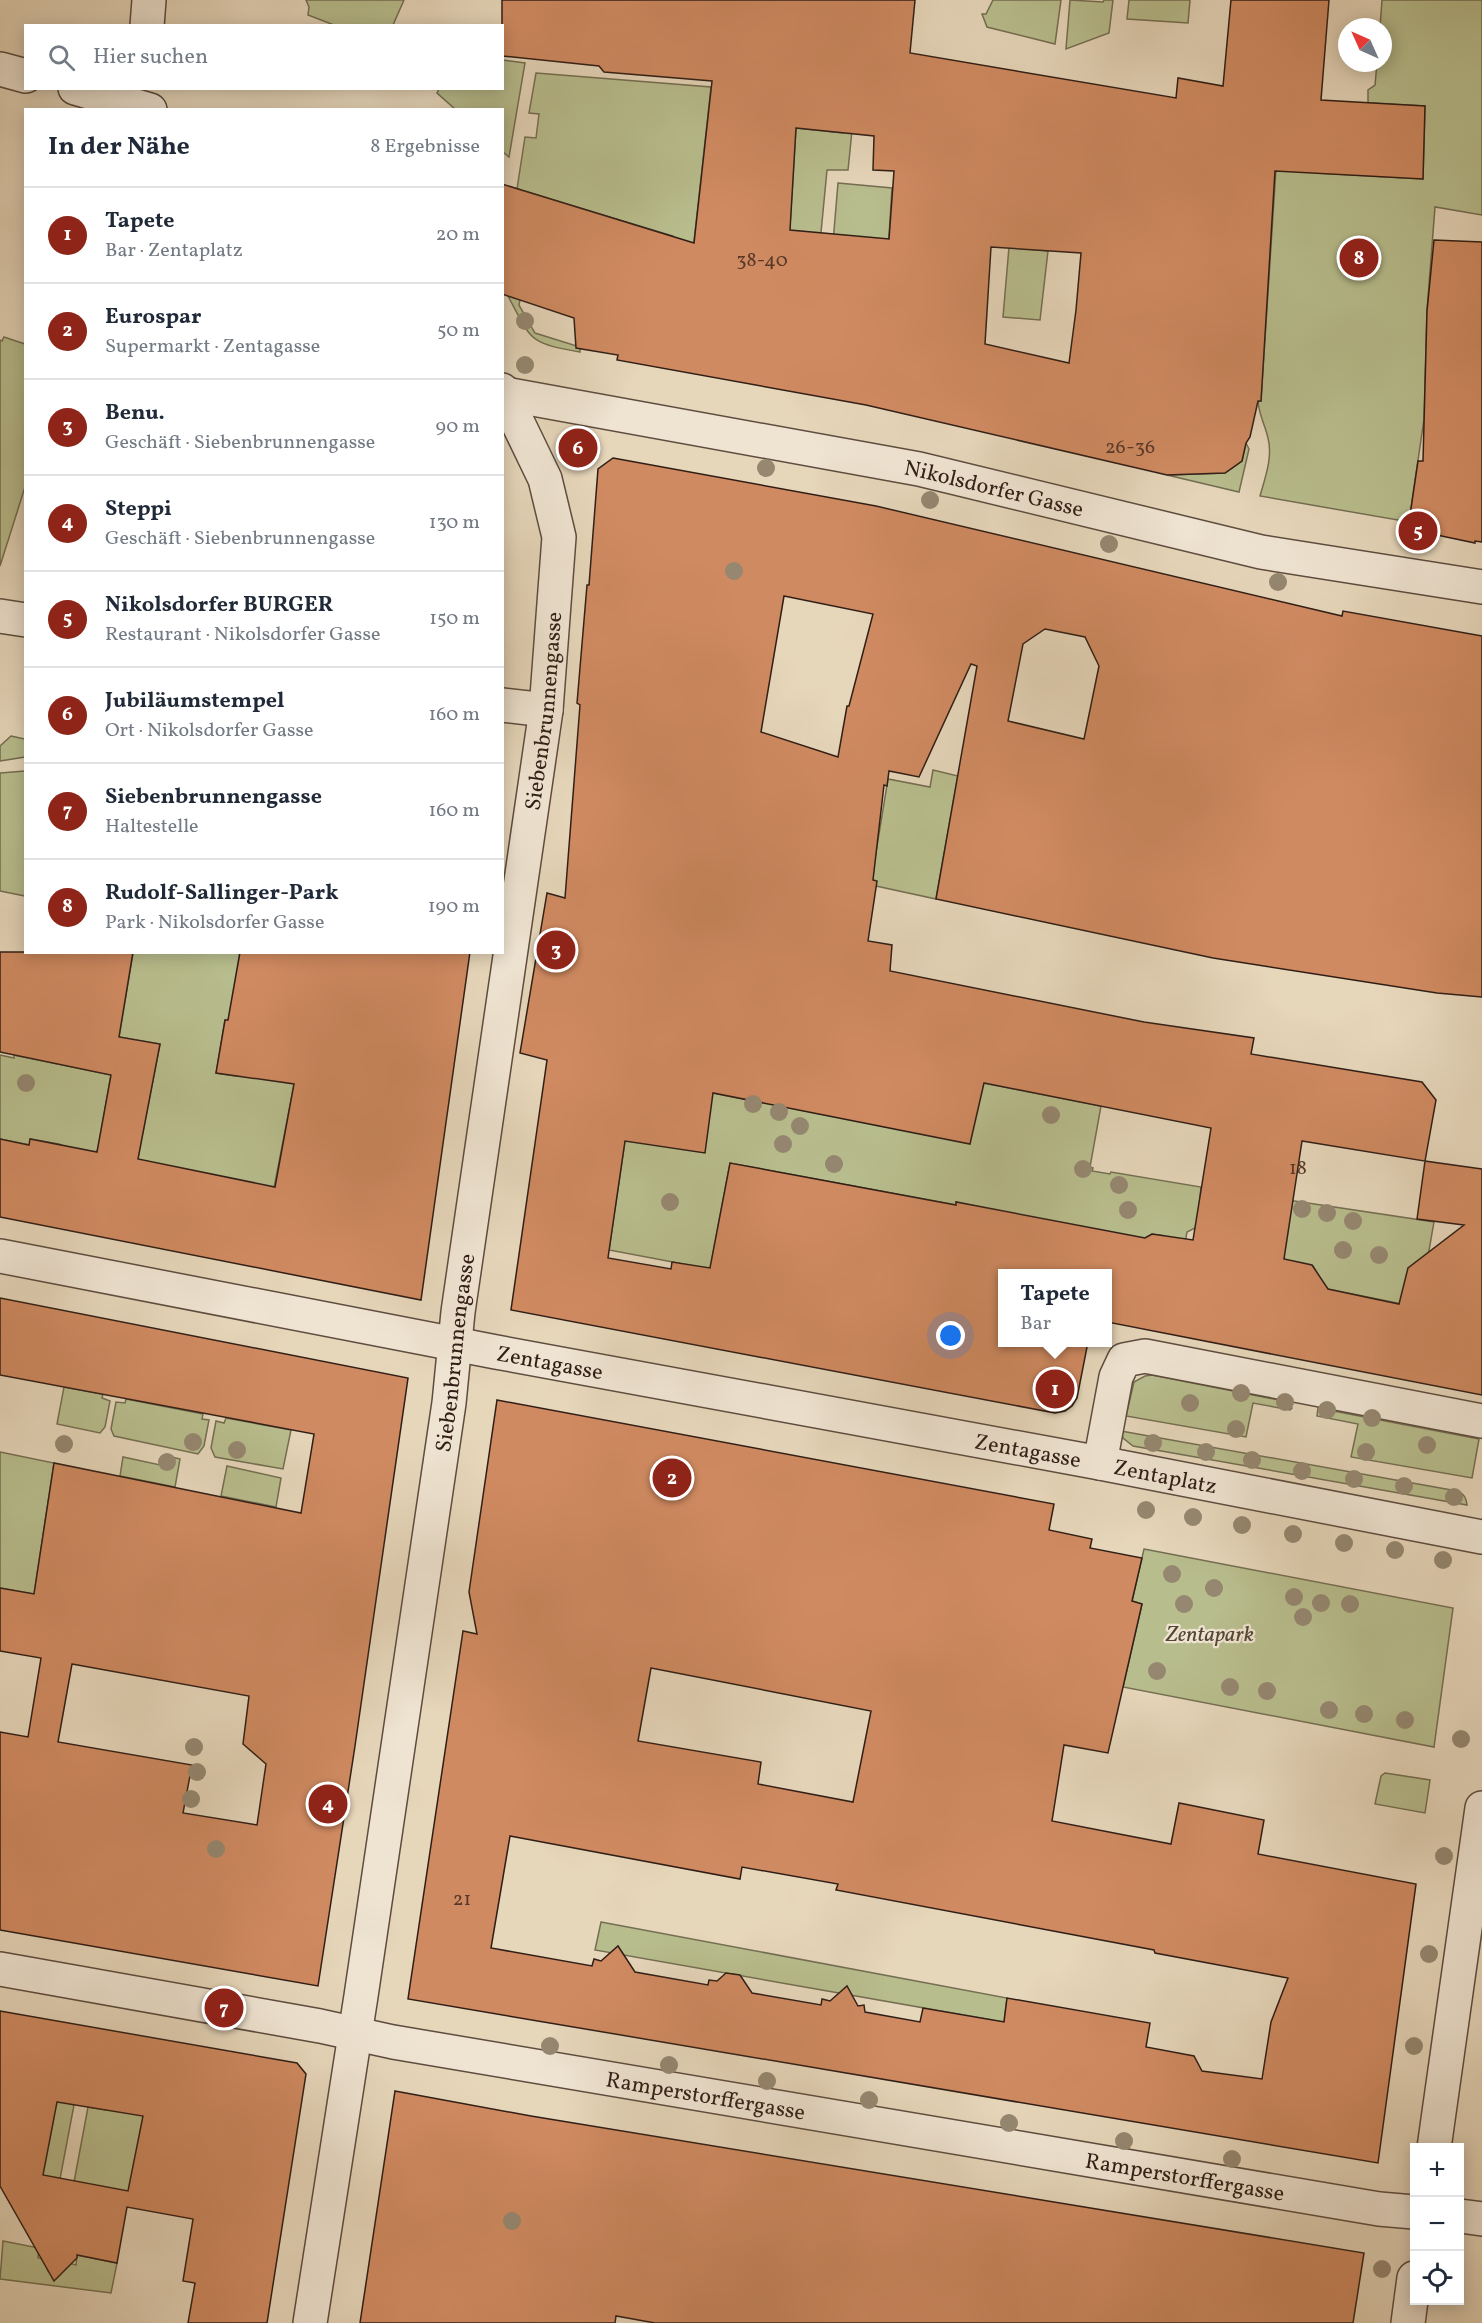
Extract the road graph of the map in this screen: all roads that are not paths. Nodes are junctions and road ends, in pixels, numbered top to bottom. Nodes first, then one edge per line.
1 (149, 0) edge
2 (147, 24) edge
3 (0, 69) edge
4 (24, 75) edge
5 (83, 90) edge
6 (136, 103) edge
7 (504, 392) edge
8 (1482, 587) edge
9 (0, 616) edge
10 (24, 620) edge
11 (504, 705) edge
12 (546, 710) junction
13 (0, 1257) edge
14 (455, 1343) junction
15 (1482, 1421) edge
16 (1100, 1463) junction
17 (1482, 1537) edge
18 (1482, 1808) edge
19 (0, 1969) edge
20 (355, 2035) junction
21 (1435, 2143) edge
22 (1410, 2212) edge
23 (1464, 2217) edge
24 (1482, 2219) edge
25 (1410, 2305) edge
26 (310, 2323) edge
27 (1408, 2323) edge

1 - 2 street
3 - 4 street
5 - 6 street
7 - 8 street, Nikolsdorfer Gasse
7 - 12 street, Siebenbrunnengasse
9 - 10 street
11 - 12 street
12 - 14 street, Siebenbrunnengasse
13 - 14 street, Zentagasse
14 - 16 street, Zentagasse
14 - 20 street, Siebenbrunnengasse
15 - 16 street, Zentaplatz
16 - 17 street, Zentaplatz
18 - 21 street
19 - 20 street, Ramperstorffergasse
20 - 22 street, Ramperstorffergasse
20 - 26 street, Siebenbrunnengasse
23 - 24 street
25 - 27 street

